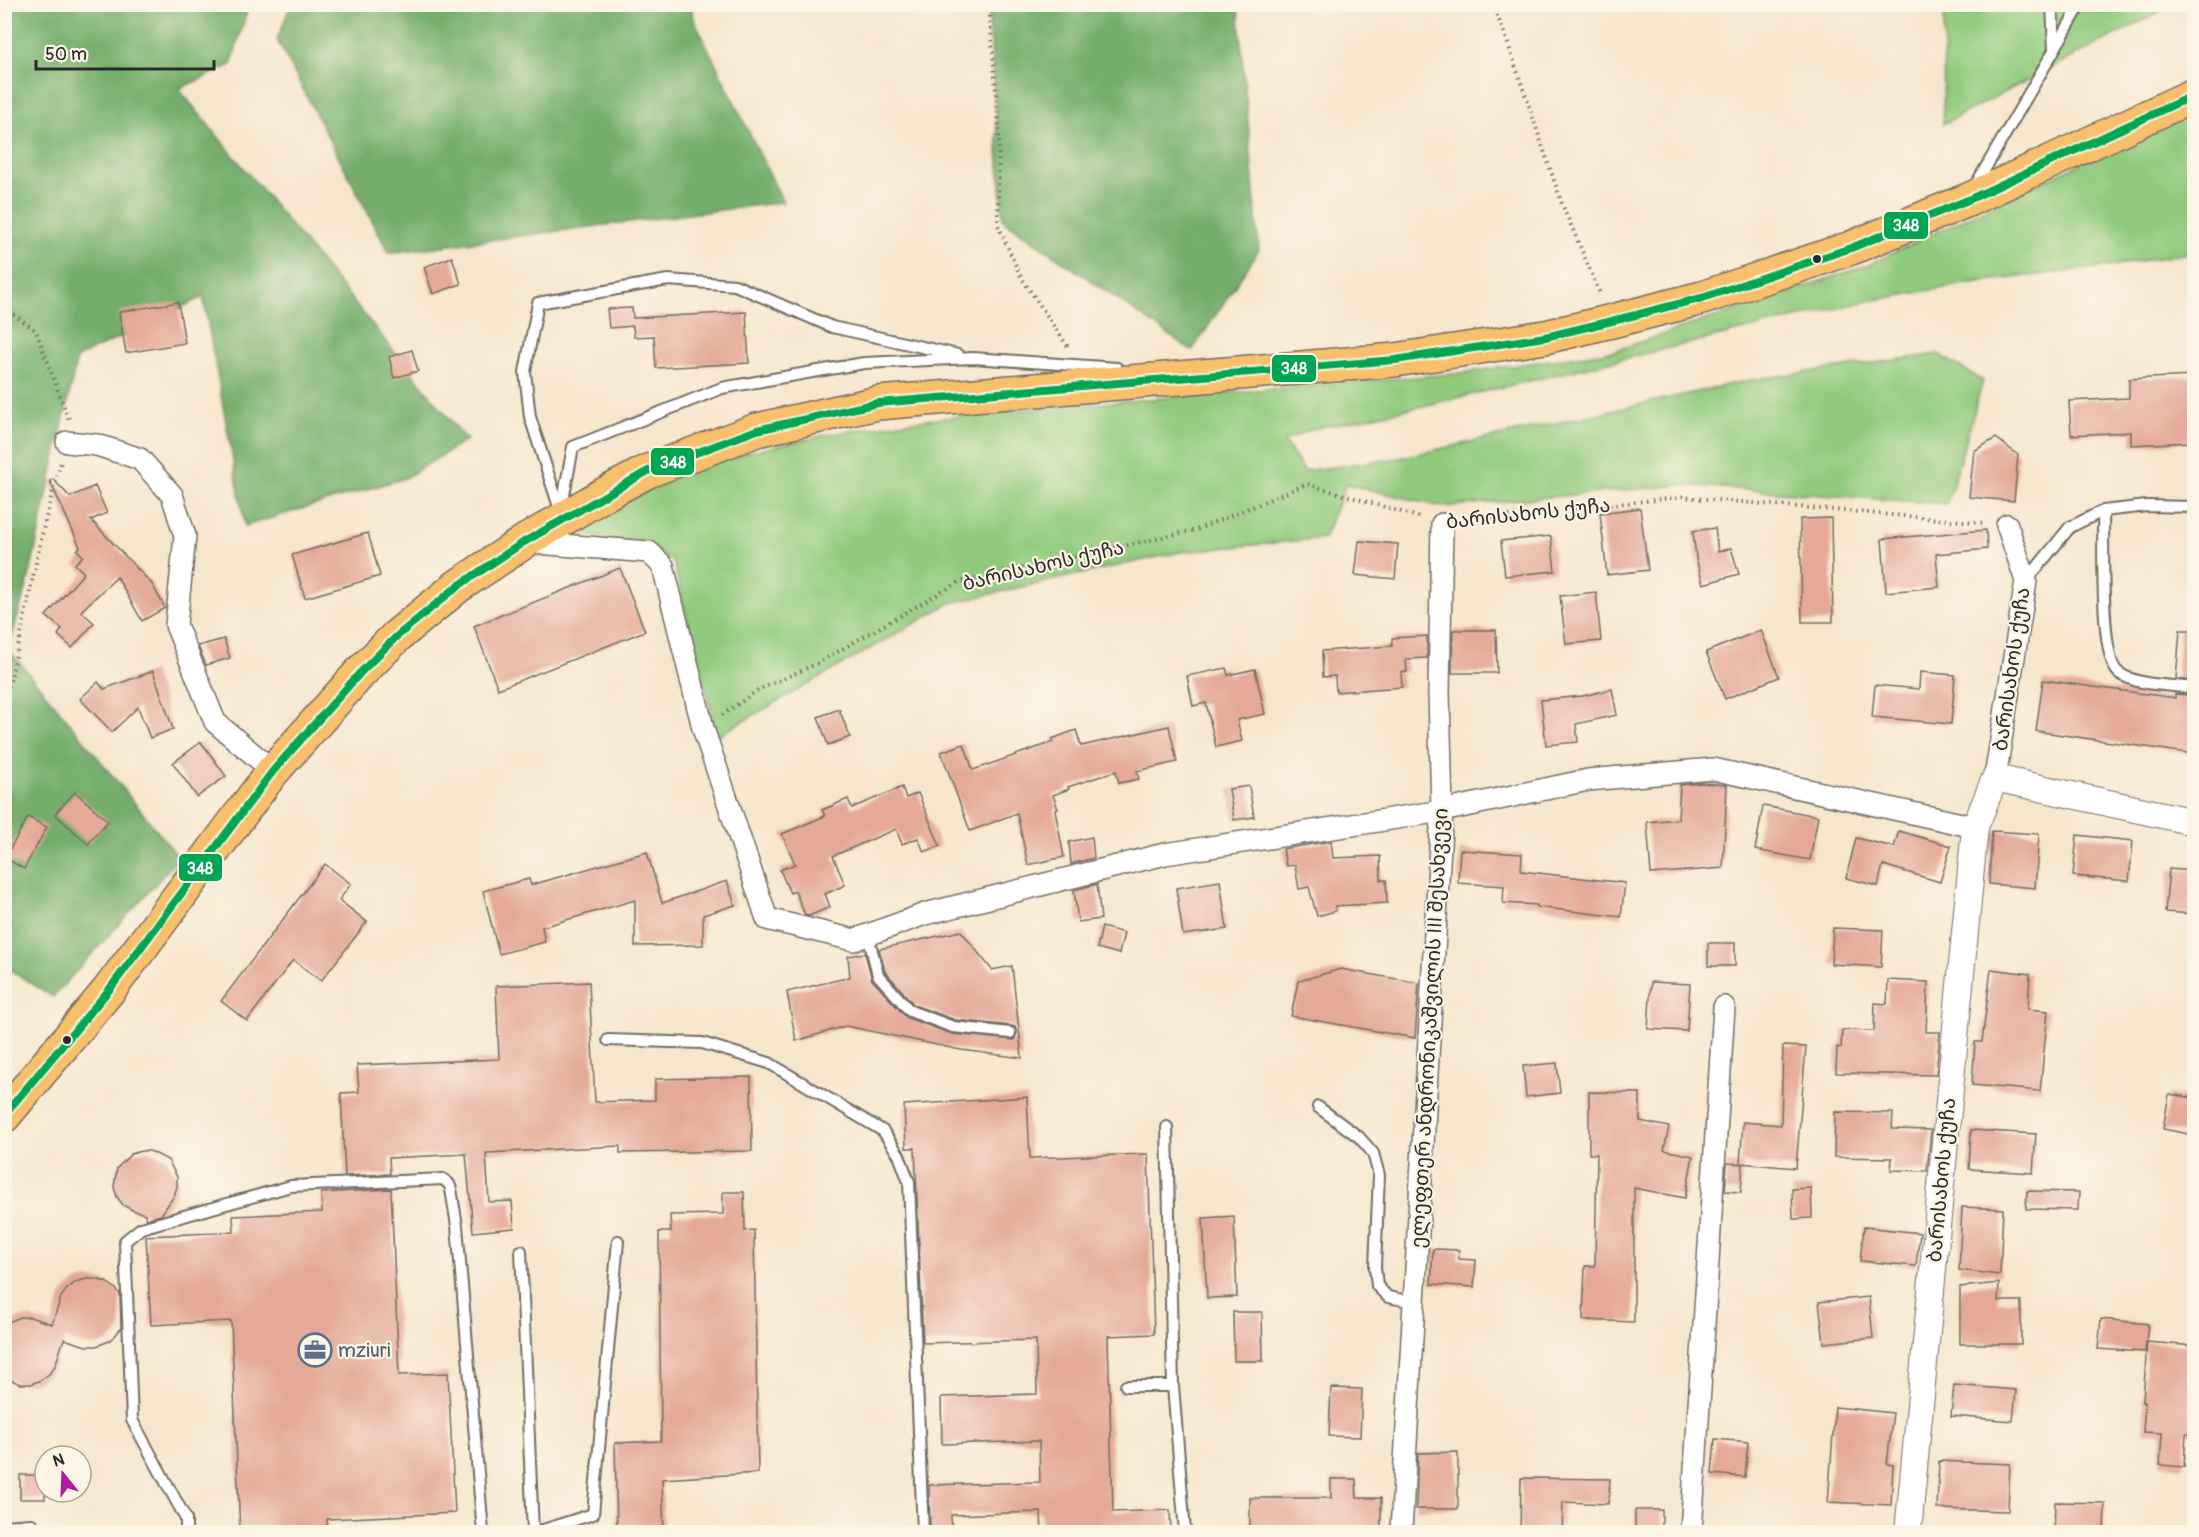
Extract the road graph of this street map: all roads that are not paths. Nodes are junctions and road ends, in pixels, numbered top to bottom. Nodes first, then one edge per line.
1 (2052, 4) edge
2 (2081, 4) edge
3 (2054, 49) junction
4 (2194, 95) edge
5 (1968, 200) junction
6 (973, 358) junction
7 (1126, 369) dead end
8 (1149, 369) dead end
9 (1252, 374) junction
10 (67, 442) road end
11 (2194, 507) edge
12 (2103, 512) junction
13 (562, 517) junction
14 (1442, 524) road end
15 (2007, 525) road end
16 (524, 542) junction
17 (2026, 581) junction
18 (2194, 688) edge
19 (273, 771) junction
20 (1995, 778) junction
21 (1442, 812) junction
22 (2194, 822) edge
23 (1974, 827) junction
24 (868, 935) junction
25 (1724, 1007) dead end
26 (1011, 1033) dead end
27 (608, 1040) dead end
28 (1318, 1107) dead end
29 (4, 1116) edge
30 (1167, 1127) dead end
31 (618, 1241) dead end
32 (520, 1251) dead end
33 (1414, 1302) junction
34 (1126, 1386) dead end
35 (1173, 1386) junction
36 (32, 1524) dead end
37 (4, 1526) edge
38 (186, 1533) edge
39 (483, 1533) edge
40 (535, 1533) edge
41 (923, 1533) edge
42 (1185, 1533) edge
43 (1401, 1533) edge
44 (1691, 1533) edge
45 (1908, 1533) edge

1 - 3 lane
2 - 3 lane
3 - 5 lane
4 - 5 highway
5 - 9 highway
6 - 7 lane
6 - 13 lane
6 - 13 lane
8 - 9 lane
9 - 13 highway
10 - 19 street
11 - 12 lane
12 - 17 lane
12 - 18 lane
13 - 16 highway
14 - 21 street, ელეფთერ ანდრონიკაშვილის III შესახვევი
15 - 17 street, ბარისახოს ქუჩა
16 - 19 highway
16 - 24 street
17 - 20 street, ბარისახოს ქუჩა
19 - 29 highway
20 - 22 street, ბარისახოს ქუჩა
20 - 23 street, ბარისახოს ქუჩა
21 - 23 street
21 - 24 street
21 - 33 street, ელეფთერ ანდრონიკაშვილის III შესახვევი
23 - 45 street, ბარისახოს ქუჩა
24 - 26 lane
25 - 44 street
27 - 41 lane
28 - 33 lane
30 - 35 lane
31 - 40 lane
32 - 40 lane
33 - 43 street, ელეფთერ ანდრონიკაშვილის III შესახვევი
34 - 35 lane
35 - 42 lane
36 - 37 lane
38 - 39 lane

